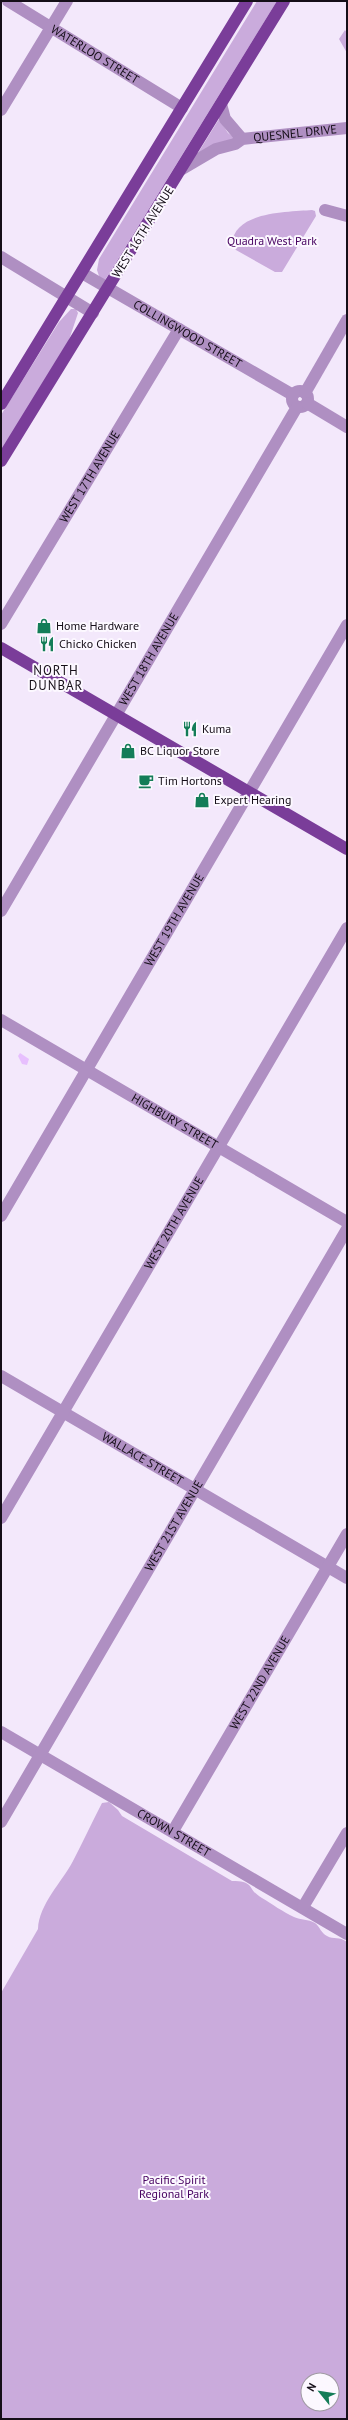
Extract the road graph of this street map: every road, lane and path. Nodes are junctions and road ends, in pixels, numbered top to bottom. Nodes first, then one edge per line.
1 (8, 1) edge
2 (67, 1) edge
3 (247, 1) edge
4 (284, 1) edge
5 (51, 28) junction
6 (221, 104) junction
7 (182, 108) junction
8 (1, 110) edge
9 (347, 128) edge
10 (242, 139) junction
11 (182, 169) junction
12 (325, 210) dead end
13 (347, 216) edge
14 (1, 257) edge
15 (82, 273) junction
16 (108, 289) junction
17 (67, 297) junction
18 (93, 313) junction
19 (347, 320) edge
20 (179, 329) junction
21 (301, 400) junction
22 (1, 404) edge
23 (347, 427) edge
24 (1, 461) edge
25 (1, 624) edge
26 (347, 625) edge
27 (1, 648) edge
28 (115, 716) junction
29 (250, 792) junction
30 (347, 849) edge
31 (1, 911) edge
32 (347, 928) edge
33 (1, 1020) edge
34 (86, 1070) junction
35 (218, 1147) junction
36 (1, 1216) edge
37 (347, 1222) edge
38 (347, 1229) edge
39 (1, 1376) edge
40 (63, 1412) junction
41 (195, 1490) junction
42 (1, 1518) edge
43 (347, 1534) edge
44 (328, 1567) junction
45 (347, 1578) edge
46 (1, 1732) edge
47 (41, 1754) junction
48 (1, 1822) edge
49 (173, 1831) junction
50 (347, 1833) edge
51 (303, 1908) junction
52 (347, 1934) edge

1 - 5 street, WATERLOO STREET
2 - 5 street
3 - 7 main road
4 - 6 main road, WEST 16TH AVENUE
5 - 7 street, WATERLOO STREET
5 - 8 street
6 - 10 street, QUESNEL DRIVE
6 - 11 main road, WEST 16TH AVENUE
7 - 15 main road
9 - 10 street, QUESNEL DRIVE
10 - 11 street, QUESNEL DRIVE
11 - 16 main road, WEST 16TH AVENUE
12 - 13 street
14 - 17 street
15 - 16 street, COLLINGWOOD STREET
15 - 17 main road
16 - 18 main road, WEST 16TH AVENUE
16 - 20 street, COLLINGWOOD STREET
17 - 18 street
17 - 22 main road
18 - 24 main road, WEST 16TH AVENUE
19 - 21 street, WEST 18TH AVENUE
20 - 21 street, COLLINGWOOD STREET
20 - 25 street, WEST 17TH AVENUE
21 - 23 street, COLLINGWOOD STREET
21 - 28 street, WEST 18TH AVENUE
26 - 29 street, WEST 19TH AVENUE
27 - 28 main road
28 - 29 main road
28 - 31 street, WEST 18TH AVENUE
29 - 30 main road
29 - 34 street, WEST 19TH AVENUE
32 - 35 street, WEST 20TH AVENUE
33 - 34 street, HIGHBURY STREET
34 - 35 street, HIGHBURY STREET
34 - 36 street, WEST 19TH AVENUE
35 - 37 street, HIGHBURY STREET
35 - 40 street, WEST 20TH AVENUE
38 - 41 street, WEST 21ST AVENUE
39 - 40 street, WALLACE STREET
40 - 41 street, WALLACE STREET
40 - 42 street, WEST 20TH AVENUE
41 - 44 street, WALLACE STREET
41 - 47 street, WEST 21ST AVENUE
43 - 44 street, WEST 22ND AVENUE
44 - 45 street, WALLACE STREET
44 - 49 street, WEST 22ND AVENUE
46 - 47 street, CROWN STREET
47 - 48 street, WEST 21ST AVENUE
47 - 49 street, CROWN STREET
49 - 51 street, CROWN STREET
50 - 51 street
51 - 52 street, CROWN STREET

